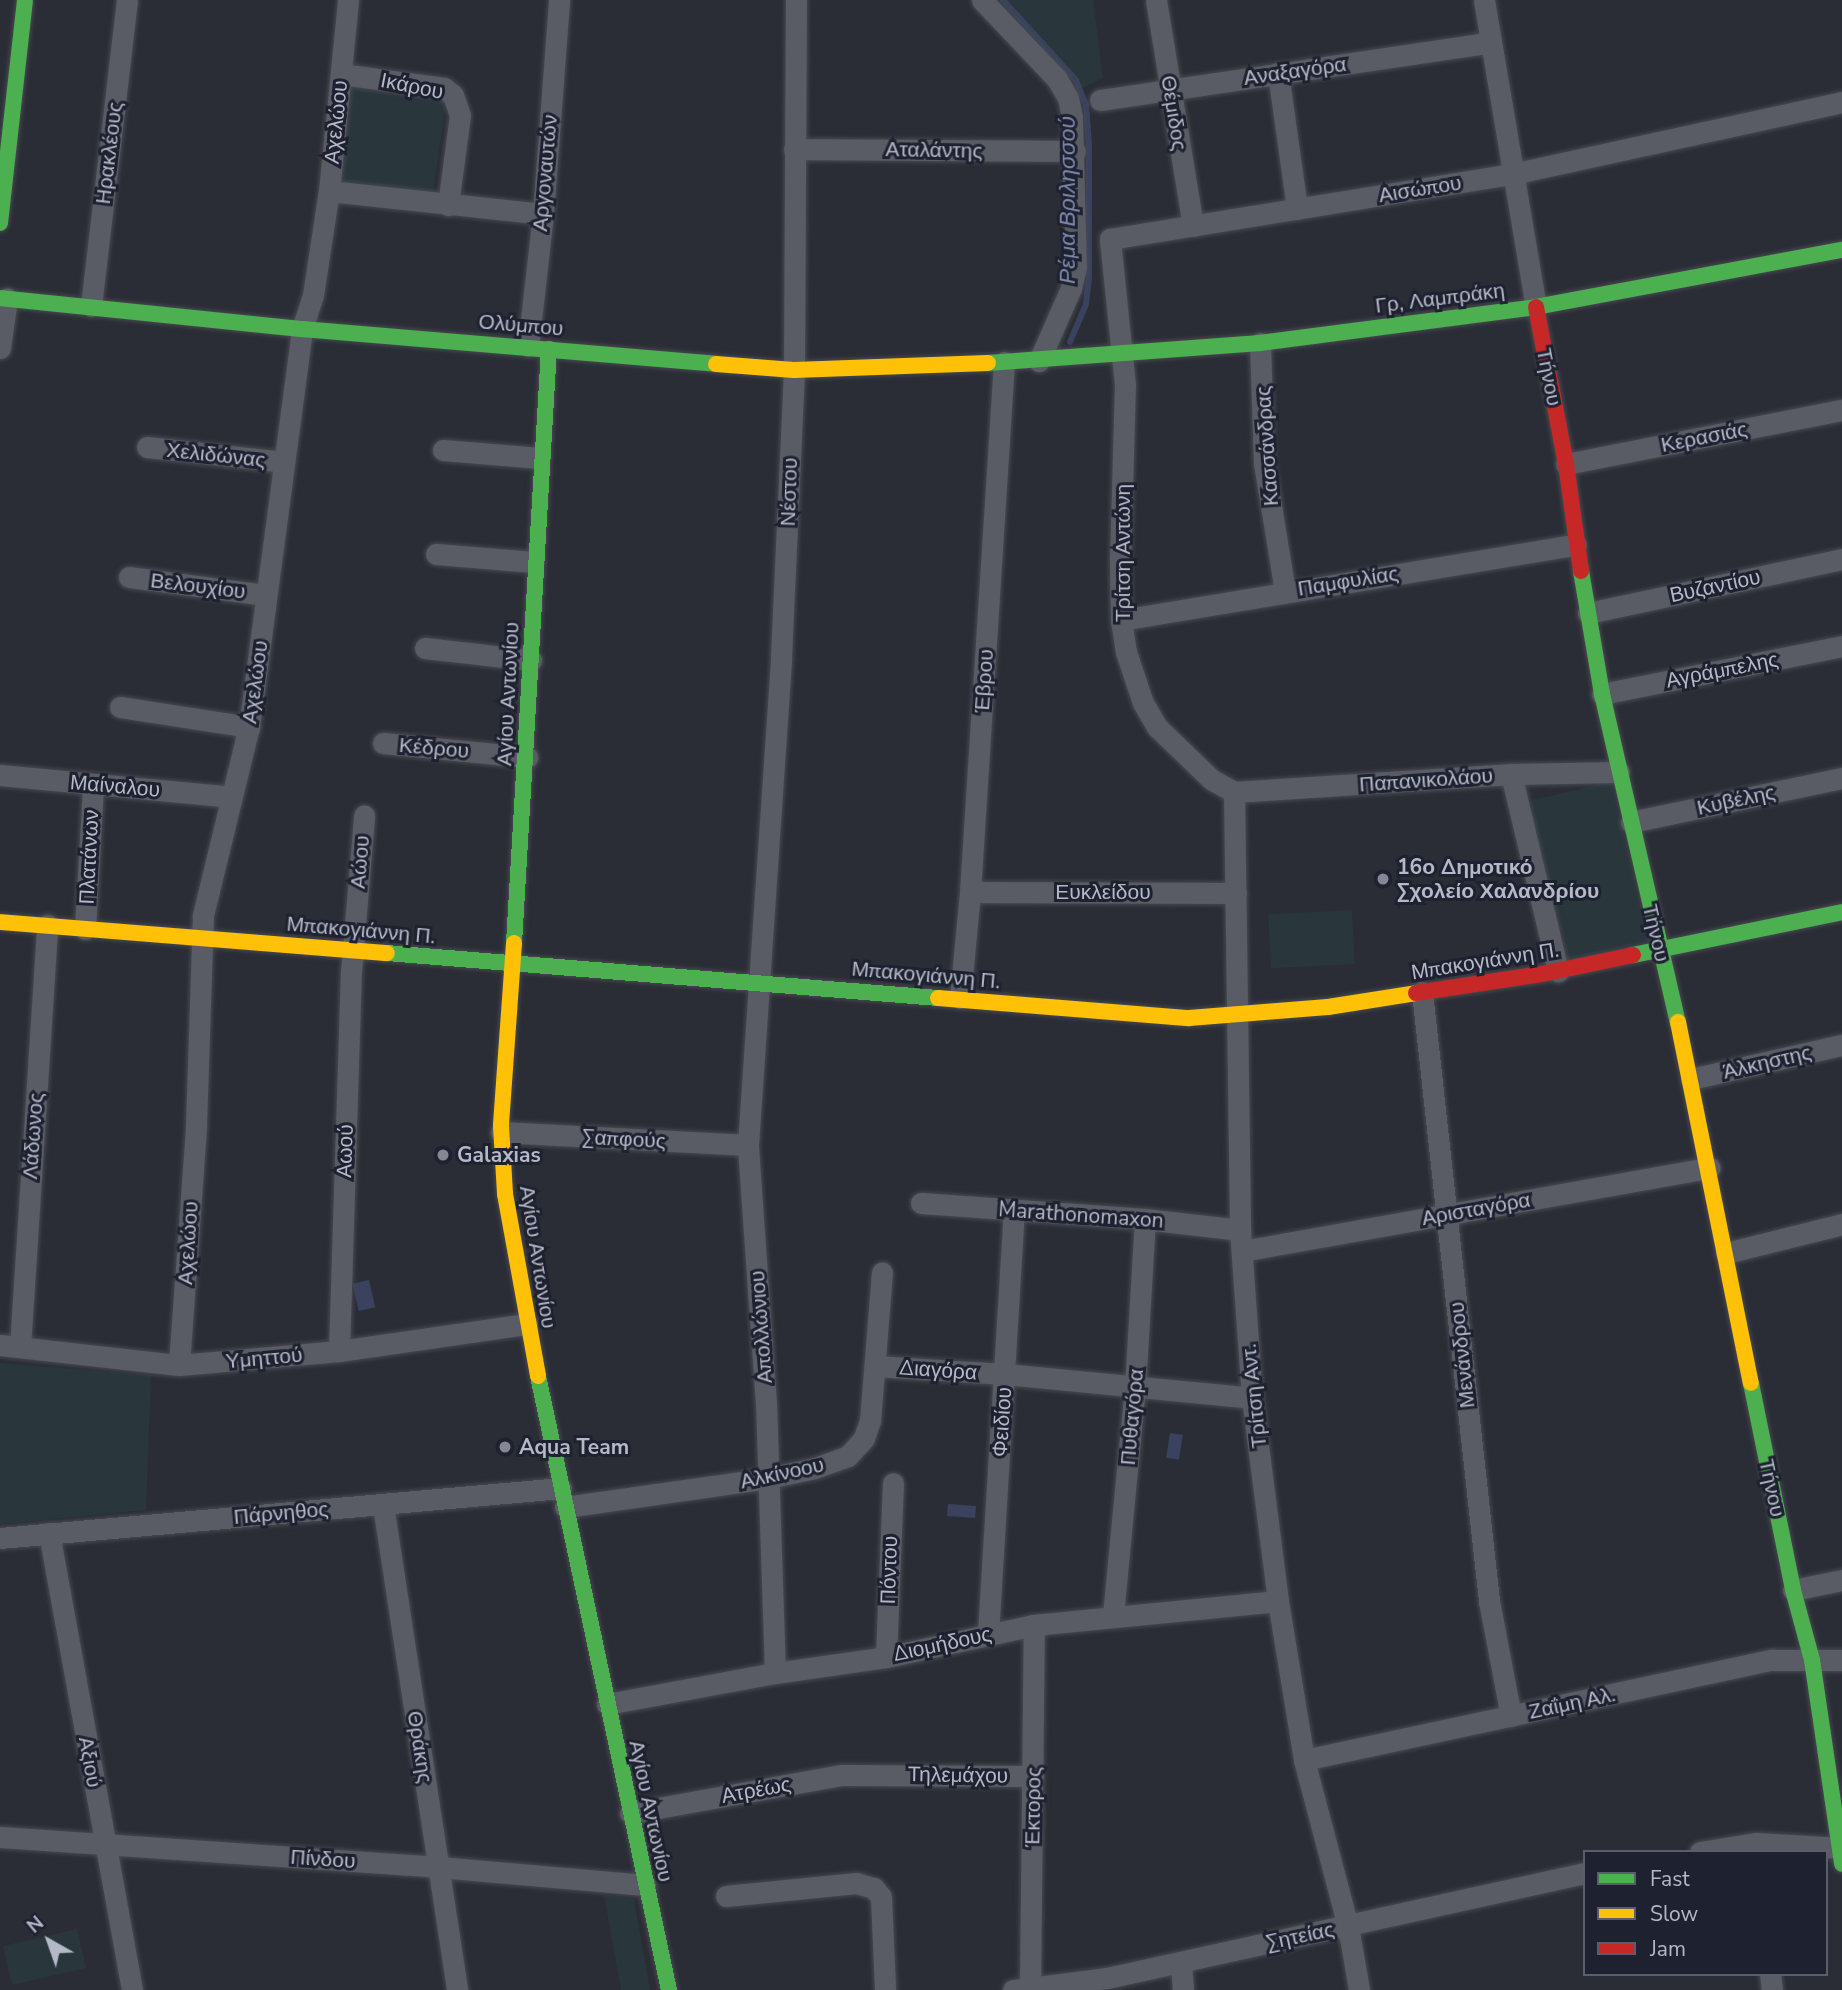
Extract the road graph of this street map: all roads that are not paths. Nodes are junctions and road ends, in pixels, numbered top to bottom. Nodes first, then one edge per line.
1 (25, 0) edge
2 (127, 0) edge
3 (348, 0) edge
4 (559, 0) edge
5 (796, 0) edge
6 (982, 0) edge
7 (1156, 0) edge
8 (1484, 0) edge
9 (1491, 42) junction
10 (1278, 73) junction
11 (341, 74) junction
12 (1171, 89) junction
13 (1100, 100) dead end
14 (1842, 102) edge
15 (794, 149) junction
16 (1075, 151) junction
17 (1512, 174) junction
18 (328, 191) junction
19 (448, 205) junction
20 (1297, 209) junction
21 (543, 214) junction
22 (0, 223) edge
23 (1193, 226) junction
24 (1842, 250) edge
25 (3, 298) edge
26 (91, 306) junction
27 (1536, 307) junction
28 (302, 329) junction
29 (1260, 343) junction
30 (0, 348) edge
31 (538, 348) junction
32 (1121, 356) junction
33 (1039, 361) junction
34 (1004, 362) junction
35 (794, 370) junction
36 (1842, 410) edge
37 (147, 447) dead end
38 (443, 450) dead end
39 (540, 458) junction
40 (284, 463) junction
41 (1566, 464) junction
42 (1576, 545) junction
43 (436, 554) dead end
44 (1842, 559) edge
45 (534, 562) junction
46 (130, 577) dead end
47 (1285, 591) junction
48 (266, 595) junction
49 (1588, 613) junction
50 (1121, 620) junction
51 (1842, 646) edge
52 (425, 648) dead end
53 (531, 660) junction
54 (1602, 694) junction
55 (120, 707) dead end
56 (249, 727) junction
57 (383, 743) dead end
58 (527, 757) junction
59 (1619, 772) junction
60 (1511, 774) junction
61 (0, 775) edge
62 (1842, 778) edge
63 (93, 785) junction
64 (1234, 792) junction
65 (231, 797) junction
66 (364, 816) dead end
67 (1631, 822) junction
68 (970, 892) junction
69 (1236, 893) junction
70 (1842, 912) edge
71 (0, 922) edge
72 (47, 925) junction
73 (85, 929) junction
74 (202, 938) junction
75 (353, 950) junction
76 (1660, 951) junction
77 (512, 962) junction
78 (1558, 971) junction
79 (757, 982) junction
80 (1422, 992) junction
81 (960, 998) junction
82 (1237, 1017) junction
83 (1842, 1045) edge
84 (1692, 1079) junction
85 (501, 1132) junction
86 (748, 1145) junction
87 (1710, 1168) junction
88 (921, 1203) dead end
89 (1014, 1209) junction
90 (1446, 1214) junction
91 (1145, 1219) junction
92 (1842, 1224) edge
93 (1241, 1240) junction
94 (1726, 1253) junction
95 (883, 1272) dead end
96 (527, 1324) junction
97 (10, 1346) edge
98 (339, 1351) junction
99 (179, 1365) junction
100 (875, 1367) junction
101 (1005, 1374) junction
102 (1135, 1387) junction
103 (1252, 1398) junction
104 (768, 1478) junction
105 (892, 1483) dead end
106 (563, 1498) junction
107 (383, 1505) junction
108 (49, 1534) junction
109 (0, 1538) edge
110 (1842, 1580) edge
111 (1793, 1590) junction
112 (1278, 1601) junction
113 (1113, 1615) junction
114 (1034, 1625) junction
115 (988, 1634) junction
116 (886, 1657) junction
117 (1812, 1660) junction
118 (1842, 1660) edge
119 (775, 1673) junction
120 (607, 1704) junction
121 (1511, 1716) junction
122 (1304, 1760) junction
123 (883, 1774) joint
124 (1033, 1776) junction
125 (630, 1813) junction
126 (0, 1837) edge
127 (105, 1846) junction
128 (1748, 1848) edge
129 (1724, 1850) edge
130 (1785, 1850) edge
131 (1841, 1853) edge
132 (439, 1867) junction
133 (1583, 1873) edge
134 (645, 1885) junction
135 (726, 1896) dead end
136 (1348, 1926) junction
137 (1181, 1962) junction
138 (1022, 1989) edge
139 (132, 1990) edge
140 (457, 1990) edge
141 (669, 1990) edge
142 (885, 1990) edge
143 (1183, 1990) edge
144 (1359, 1990) edge

1 - 22 street
2 - 26 street, Ηρακλέους
3 - 11 street, Αχελώου
4 - 21 street, Αργοναυτών
5 - 15 street, Νέστου
6 - 16 street
7 - 12 street, Θέμιδος
8 - 9 street, Τήνου
9 - 10 street, Αναξαγόρα
9 - 17 street, Τήνου
10 - 12 street, Αναξαγόρα
10 - 20 street
11 - 18 street, Αχελώου
11 - 19 street, Ικάρου
12 - 13 street, Αναξαγόρα
12 - 23 street, Θέμιδος
14 - 17 street, Αισώπου
15 - 16 street, Αταλάντης
15 - 35 street, Νέστου
16 - 33 street
17 - 20 street, Αισώπου
17 - 27 street, Τήνου
18 - 19 street
18 - 28 street, Αχελώου
19 - 21 street
20 - 23 street, Αισώπου
21 - 31 street, Αργοναυτών
23 - 32 street, Αισώπου
24 - 27 street, Γρ, Λαμπράκη
25 - 26 street, Ολύμπου
25 - 30 street
26 - 28 street, Ολύμπου
27 - 29 street, Γρ, Λαμπράκη
27 - 41 street, Τήνου
28 - 31 street, Ολύμπου
28 - 40 street, Αχελώου
29 - 32 street, Γρ, Λαμπράκη
29 - 47 street, Κασσάνδρας
31 - 35 street, Ολύμπου
31 - 39 street, Αγίου Αντωνίου
32 - 33 street, Γρ, Λαμπράκη
32 - 50 street, Τρίτση Αντώνη
33 - 34 street, Ολύμπου
34 - 35 street, Ολύμπου
34 - 68 street, Έβρου
35 - 79 street, Νέστου
36 - 41 street, Κερασιάς
37 - 40 street, Χελιδώνας
38 - 39 street
39 - 45 street, Αγίου Αντωνίου
40 - 48 street, Αχελώου
41 - 42 street, Τήνου
42 - 47 street, Παμφυλίας
42 - 49 street, Τήνου
43 - 45 street
44 - 49 street, Βυζαντίου
45 - 53 street, Αγίου Αντωνίου
46 - 48 street, Βελουχίου
47 - 50 street, Παμφυλίας
48 - 56 street, Αχελώου
49 - 54 street, Τήνου
50 - 64 street, Τρίτση Αντώνη
51 - 54 street, Αγράμπελης
52 - 53 street
53 - 58 street, Αγίου Αντωνίου
54 - 59 street, Τήνου
55 - 56 street
56 - 65 street, Αχελώου
57 - 58 street, Κέδρου
58 - 77 street, Αγίου Αντωνίου
59 - 60 street, Παπανικολάου
59 - 67 street, Τήνου
60 - 64 street, Παπανικολάου
60 - 78 street
61 - 63 street, Μαίναλου
62 - 67 street, Κυβέλης
63 - 65 street, Μαίναλου
63 - 73 street, Πλατάνων
64 - 69 street, Τρίτση Αντ.
65 - 74 street, Αχελώου
66 - 75 street, Αώου
67 - 76 street, Τήνου
68 - 69 street, Ευκλείδου
68 - 81 street, Έβρου
69 - 82 street, Τρίτση Αντ.
70 - 76 street, Μπακογιάννη Π.
71 - 72 street, Μπακογιάννη Π.
72 - 73 street, Μπακογιάννη Π.
72 - 97 street, Λάδωνος
73 - 74 street, Μπακογιάννη Π.
74 - 75 street, Μπακογιάννη Π.
74 - 99 street, Αχελώου
75 - 77 street, Μπακογιάννη Π.
75 - 98 street, Αωού
76 - 78 street, Μπακογιάννη Π.
76 - 84 street, Τήνου
77 - 79 street, Μπακογιάννη Π.
77 - 85 street, Αγίου Αντωνίου
78 - 80 street, Μπακογιάννη Π.
79 - 81 street, Μπακογιάννη Π.
79 - 86 street, Απολλώνιου
80 - 82 street, Μπακογιάννη Π.
80 - 90 street, Μενάνδρου
81 - 82 street, Μπακογιάννη Π.
82 - 93 street, Τρίτση Αντ.
83 - 84 street, Άλκηστης
84 - 87 street, Τήνου
85 - 86 street, Σαπφούς
85 - 96 street, Αγίου Αντωνίου
86 - 104 street, Απολλώνιου
87 - 90 street, Αρισταγόρα
87 - 94 street, Τήνου
88 - 89 street, Marathonomaxon
89 - 91 street, Marathonomaxon
89 - 101 street, Φειδίου
90 - 93 street, Αρισταγόρα
90 - 121 street, Μενάνδρου
91 - 93 street, Marathonomaxon
91 - 102 street, Πυθαγόρα
92 - 94 street
93 - 103 street, Τρίτση Αντ.
94 - 111 street, Τήνου
95 - 100 street, Αλκίνοου
96 - 98 street, Υμηττού
96 - 106 street, Αγίου Αντωνίου
97 - 99 street, Υμηττού
98 - 99 street, Υμηττού
100 - 101 street, Διαγόρα
100 - 104 street, Αλκίνοου
101 - 102 street, Διαγόρα
101 - 115 street, Φειδίου
102 - 103 street, Διαγόρα
102 - 113 street, Πυθαγόρα
103 - 112 street, Τρίτση Αντ.
104 - 106 street, Αλκίνοου
104 - 119 street, Απολλώνιου
105 - 116 street, Πόντου
106 - 107 street, Πάρνηθος
106 - 120 street, Αγίου Αντωνίου
107 - 108 street, Πάρνηθος
107 - 132 street, Θράκης
108 - 109 street, Πάρνηθος
108 - 127 street, Αξιού
110 - 111 street
111 - 117 street, Τήνου
112 - 113 street, Διομήδους
112 - 122 street, Τρίτση Αντ.
113 - 114 street, Διομήδους
114 - 115 street, Διομήδους
114 - 124 street, Έκτορος
115 - 116 street, Διομήδους
116 - 119 street, Διομήδους
117 - 118 street, Ζαΐμη Αλ.
117 - 121 street, Ζαΐμη Αλ.
117 - 131 street, Τήνου
119 - 120 street, Διομήδους
120 - 125 street, Αγίου Αντωνίου
121 - 122 street, Ζαΐμη Αλ.
122 - 136 street, Τρίτση Αντ.
123 - 124 street, Τηλεμάχου
123 - 125 street, Ατρέως
124 - 138 street, Έκτορος
125 - 134 street, Αγίου Αντωνίου
126 - 127 street, Πίνδου
127 - 132 street, Πίνδου
127 - 139 street, Αξιού
128 - 129 street
128 - 130 street
132 - 134 street, Πίνδου
132 - 140 street, Θράκης
133 - 136 street, Σητείας
134 - 141 street, Αγίου Αντωνίου
135 - 142 street
136 - 137 street, Σητείας
136 - 144 street, Τρίτση Αντ.
137 - 138 street, Σητείας
137 - 143 street

